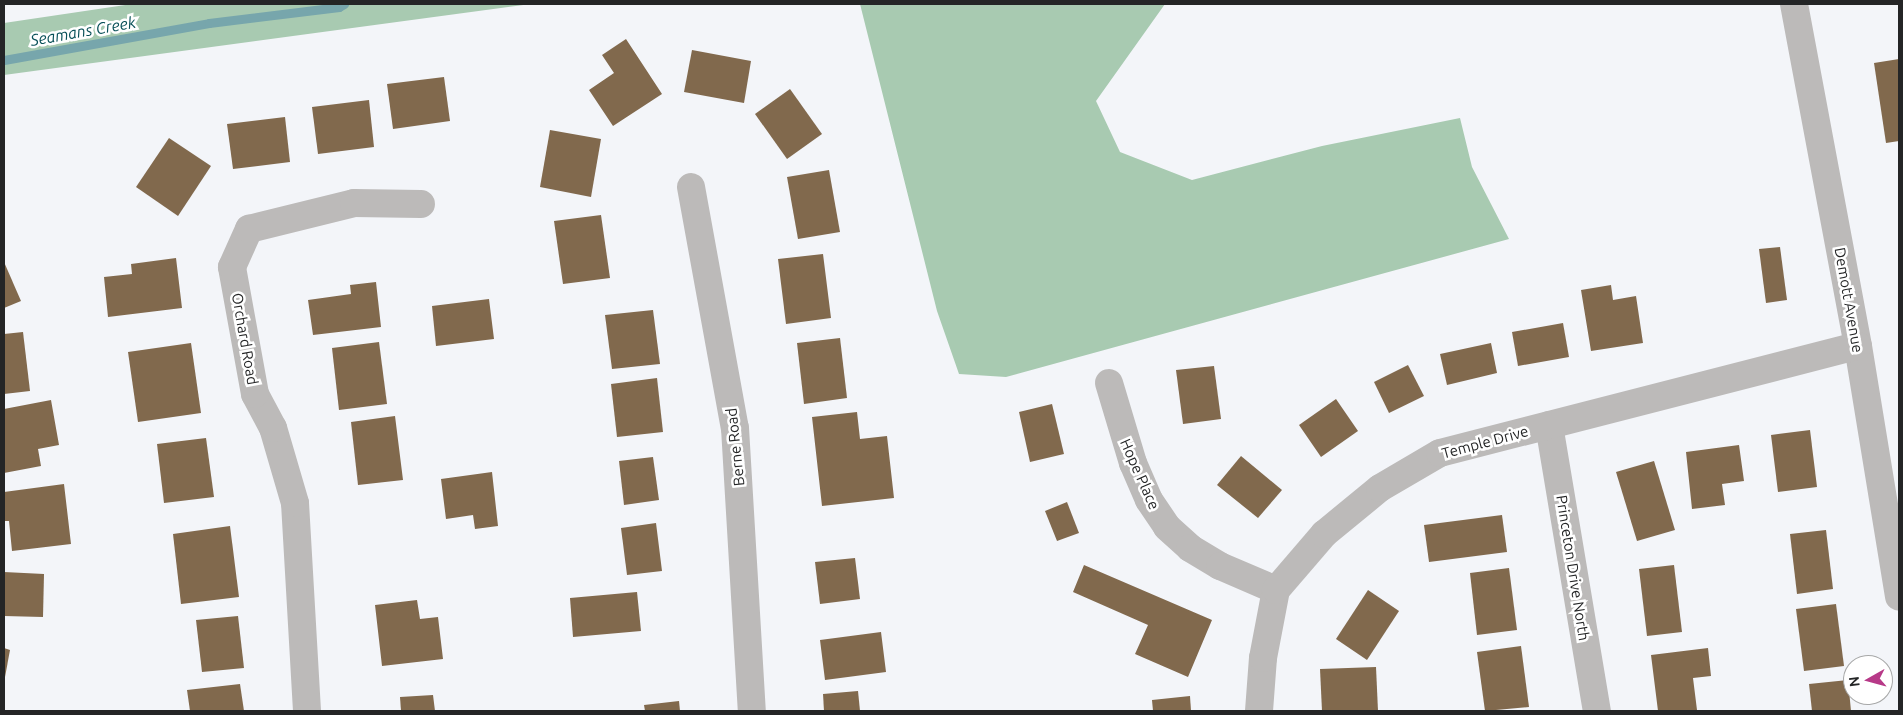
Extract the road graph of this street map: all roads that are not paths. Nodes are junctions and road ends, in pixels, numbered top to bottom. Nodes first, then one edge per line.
1 (1794, 4) edge
2 (691, 186) dead end
3 (421, 204) dead end
4 (1858, 346) junction
5 (1109, 382) dead end
6 (1550, 425) junction
7 (1276, 590) junction
8 (1899, 598) edge
9 (307, 711) edge
10 (752, 711) edge
11 (1259, 711) edge
12 (1597, 711) edge

1 - 4 street, Demott Avenue
2 - 10 street, Berne Road
3 - 9 street, Orchard Road
4 - 6 street, Temple Drive
4 - 8 street, Demott Avenue
5 - 7 street, Hope Place
6 - 7 street, Temple Drive
6 - 12 street, Princeton Drive North
7 - 11 street, Temple Drive

